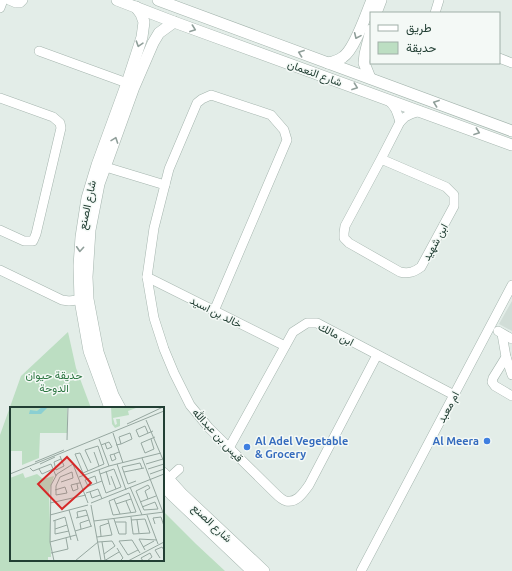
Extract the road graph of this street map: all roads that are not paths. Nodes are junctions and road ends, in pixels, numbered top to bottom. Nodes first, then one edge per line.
1 (3, 0) edge
2 (9, 0) edge
3 (23, 0) edge
4 (117, 0) edge
5 (158, 0) edge
6 (372, 0) edge
7 (381, 0) edge
8 (439, 0) edge
9 (136, 7) junction
10 (0, 8) edge
11 (376, 12) edge
12 (435, 12) edge
13 (174, 22) junction
14 (370, 33) edge
15 (39, 51) dead end
16 (500, 58) edge
17 (328, 63) junction
18 (512, 63) edge
19 (370, 78) junction
20 (127, 83) junction
21 (0, 98) edge
22 (387, 99) junction
23 (420, 111) junction
24 (400, 122) junction
25 (512, 131) edge
26 (512, 145) edge
27 (381, 159) junction
28 (101, 166) junction
29 (165, 185) junction
30 (0, 230) edge
31 (0, 270) edge
32 (147, 277) junction
33 (512, 285) edge
34 (84, 299) junction
35 (214, 311) junction
36 (490, 326) junction
37 (502, 334) junction
38 (512, 339) edge
39 (285, 346) junction
40 (377, 355) junction
41 (506, 357) junction
42 (512, 374) edge
43 (454, 396) junction
44 (512, 396) edge
45 (110, 407) edge
46 (119, 407) edge
47 (229, 448) junction
48 (179, 469) dead end
49 (165, 479) edge
50 (252, 571) edge
51 (264, 571) edge
52 (361, 571) edge

1 - 10 street
2 - 3 street
4 - 9 street, شارع النعمان
17 -> 5 street, شارع النعمان
6 -> 17 street
7 - 11 street
8 - 12 street
9 - 13 street, شارع النعمان
9 -> 20 street, شارع الصنع
13 -> 22 street, شارع النعمان
28 -> 13 street, شارع الصنع
14 - 19 street
15 - 20 street
16 - 18 street
17 - 19 street, شارع النعمان
25 -> 19 street, شارع النعمان
20 - 28 street, شارع الصنع
21 - 30 street
22 - 23 street, شارع النعمان
22 - 24 street
23 - 24 street
23 -> 26 street, شارع النعمان
24 - 27 street, ابن شهيد
27 - 27 street, ابن شهيد
28 - 29 street
28 - 34 street, شارع الصنع
29 - 32 street, قيس بن عبدالله
29 - 35 street, قيس بن عبدالله
31 - 34 street
32 - 35 street, خالد بن اسيد
32 - 47 street, قيس بن عبدالله
33 - 36 street, ام معبد
34 - 45 street, شارع الصنع
34 - 46 street, شارع الصنع
35 - 39 street, خالد بن اسيد
36 - 37 street
36 - 43 street, ام معبد
37 - 38 street
37 - 41 street
39 - 40 street, ابن مالك
39 - 47 street, ابن مالك
40 - 43 street, ابن مالك
40 - 47 street, قيس بن عبدالله
41 - 42 street
41 - 44 street
43 - 52 street, ام معبد
48 - 49 street
49 - 50 street, شارع الصنع
49 - 51 street, شارع الصنع

